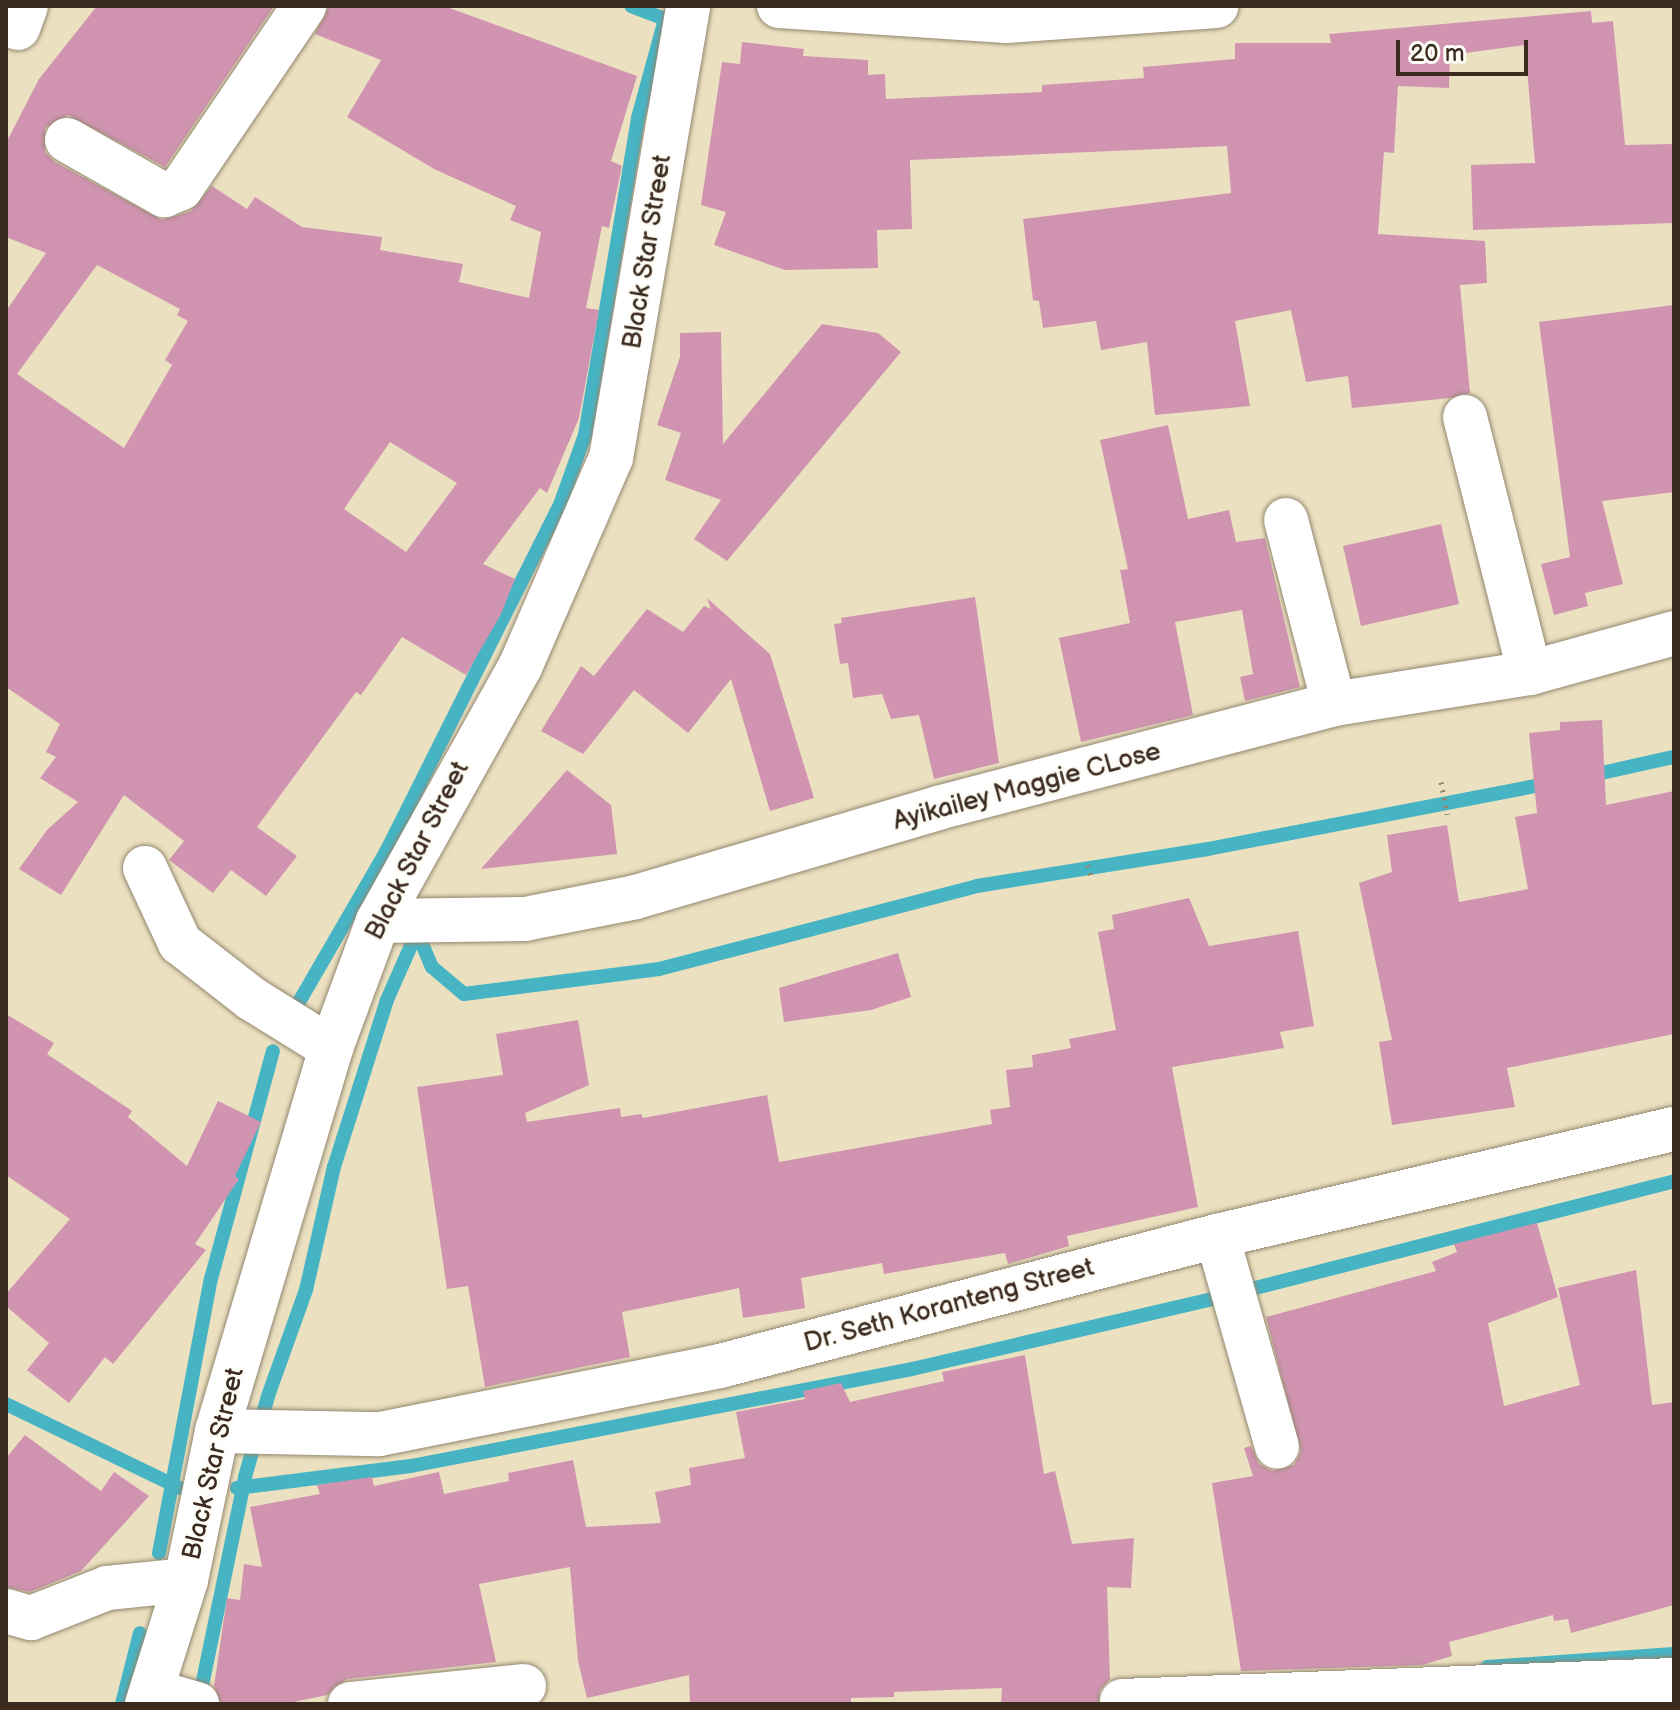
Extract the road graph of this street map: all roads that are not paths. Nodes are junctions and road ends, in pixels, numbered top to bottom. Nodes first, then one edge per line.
1 (304, 6) edge
2 (688, 6) edge
3 (779, 6) edge
4 (1216, 6) edge
5 (920, 10) edge
6 (67, 140) dead end
7 (1465, 417) dead end
8 (1286, 520) dead end
9 (1674, 633) edge
10 (1530, 673) junction
11 (1334, 704) junction
12 (145, 868) dead end
13 (378, 921) junction
14 (331, 1048) junction
15 (1674, 1129) edge
16 (1217, 1236) junction
17 (217, 1431) junction
18 (1277, 1447) dead end
19 (186, 1580) junction
20 (6, 1611) edge
21 (1674, 1680) edge
22 (524, 1686) dead end
23 (1465, 1695) edge
24 (149, 1697) edge
25 (1122, 1701) dead end
26 (197, 1704) edge
27 (350, 1704) edge

1 - 6 street
2 - 13 street, Black Star Street
3 - 5 street
4 - 5 street
7 - 10 street
8 - 11 street
9 - 10 street, Ayikailey Maggie CLose
10 - 11 street, Ayikailey Maggie CLose
11 - 13 street, Ayikailey Maggie CLose
12 - 14 street
13 - 14 street, Black Star Street
14 - 17 street, Black Star Street
15 - 16 street, Dr. Seth Koranteng Street
16 - 17 street, Dr. Seth Koranteng Street
16 - 18 street
17 - 19 street, Black Star Street
19 - 20 street
19 - 24 street, Black Star Street
21 - 23 street
22 - 27 street
23 - 25 street
24 - 26 street

